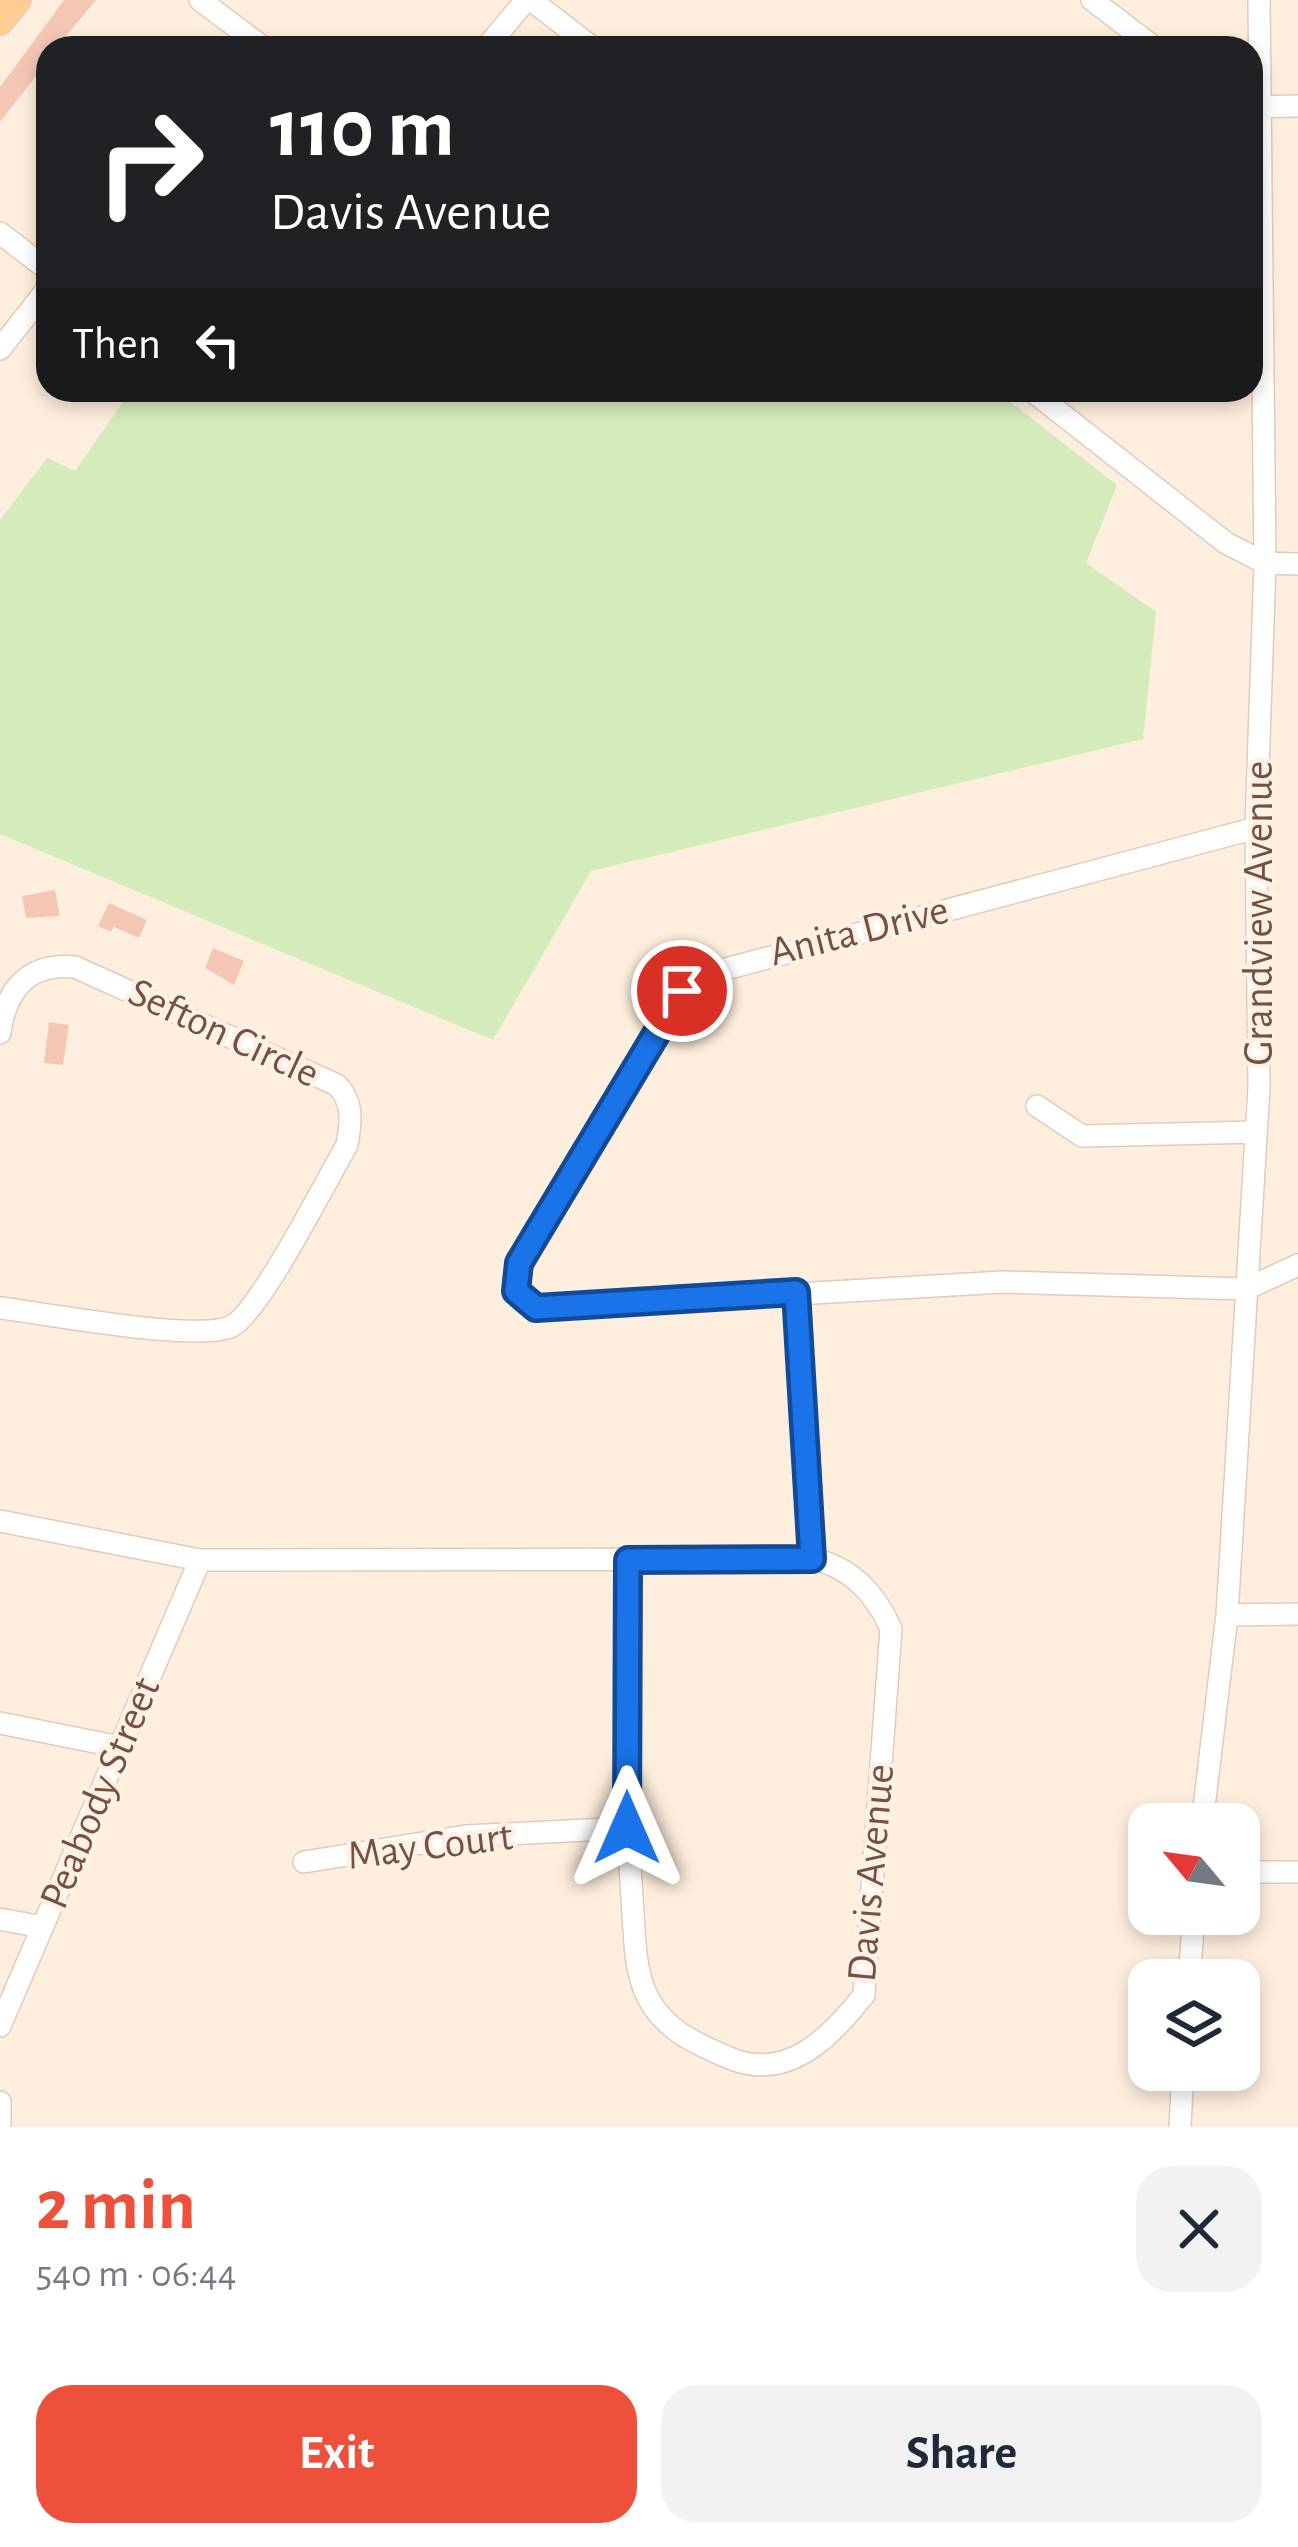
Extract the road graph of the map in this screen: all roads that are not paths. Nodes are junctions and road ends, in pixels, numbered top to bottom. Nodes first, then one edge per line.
1 (17, 0) edge
2 (200, 0) edge
3 (529, 0) edge
4 (1092, 0) edge
5 (1259, 0) edge
6 (0, 21) edge
7 (234, 36) edge
8 (497, 36) edge
9 (577, 36) edge
10 (1139, 36) edge
11 (1257, 36) edge
12 (1298, 106) edge
13 (1263, 108) edge
14 (0, 233) edge
15 (36, 261) edge
16 (36, 303) edge
17 (0, 349) edge
18 (1046, 402) edge
19 (1261, 402) edge
20 (1265, 563) junction
21 (1298, 564) edge
22 (1256, 828) junction
23 (0, 1033) edge
24 (1037, 1106) dead end
25 (1256, 1132) junction
26 (1298, 1265) edge
27 (1246, 1289) junction
28 (796, 1292) junction
29 (0, 1308) edge
30 (0, 1521) edge
31 (812, 1559) junction
32 (200, 1560) junction
33 (628, 1560) junction
34 (1298, 1614) edge
35 (1227, 1615) junction
36 (0, 1723) edge
37 (120, 1747) junction
38 (1205, 1803) edge
39 (627, 1828) junction
40 (304, 1862) dead end
41 (1260, 1871) edge
42 (1298, 1872) edge
43 (0, 1919) edge
44 (43, 1927) junction
45 (0, 2026) edge
46 (1182, 2091) edge
47 (0, 2102) edge
48 (0, 2123) edge
49 (1180, 2127) edge

1 - 6 main road
2 - 7 street
3 - 8 street
3 - 9 street
4 - 10 street
5 - 11 street, Grandview Avenue
12 - 13 street
14 - 15 street
16 - 17 street
18 - 20 street
19 - 20 street, Grandview Avenue
20 - 21 street
20 - 22 street, Grandview Avenue
22 - 25 street, Grandview Avenue
22 - 28 street, Anita Drive
23 - 29 street, Sefton Circle
24 - 25 street
25 - 27 street, Grandview Avenue
26 - 27 street
27 - 28 street, Anita Drive
27 - 35 street, Grandview Avenue
28 - 31 street
30 - 32 street, Davis Avenue
31 - 33 street, Davis Avenue
31 - 39 street, Davis Avenue
32 - 33 street, Davis Avenue
32 - 37 street, Peabody Street
33 - 39 street, Davis Avenue
34 - 35 street
35 - 38 street, Grandview Avenue
36 - 37 street
37 - 44 street, Peabody Street
39 - 40 street, May Court
41 - 42 street
43 - 44 street
44 - 45 street, Peabody Street
46 - 49 street
47 - 48 street

